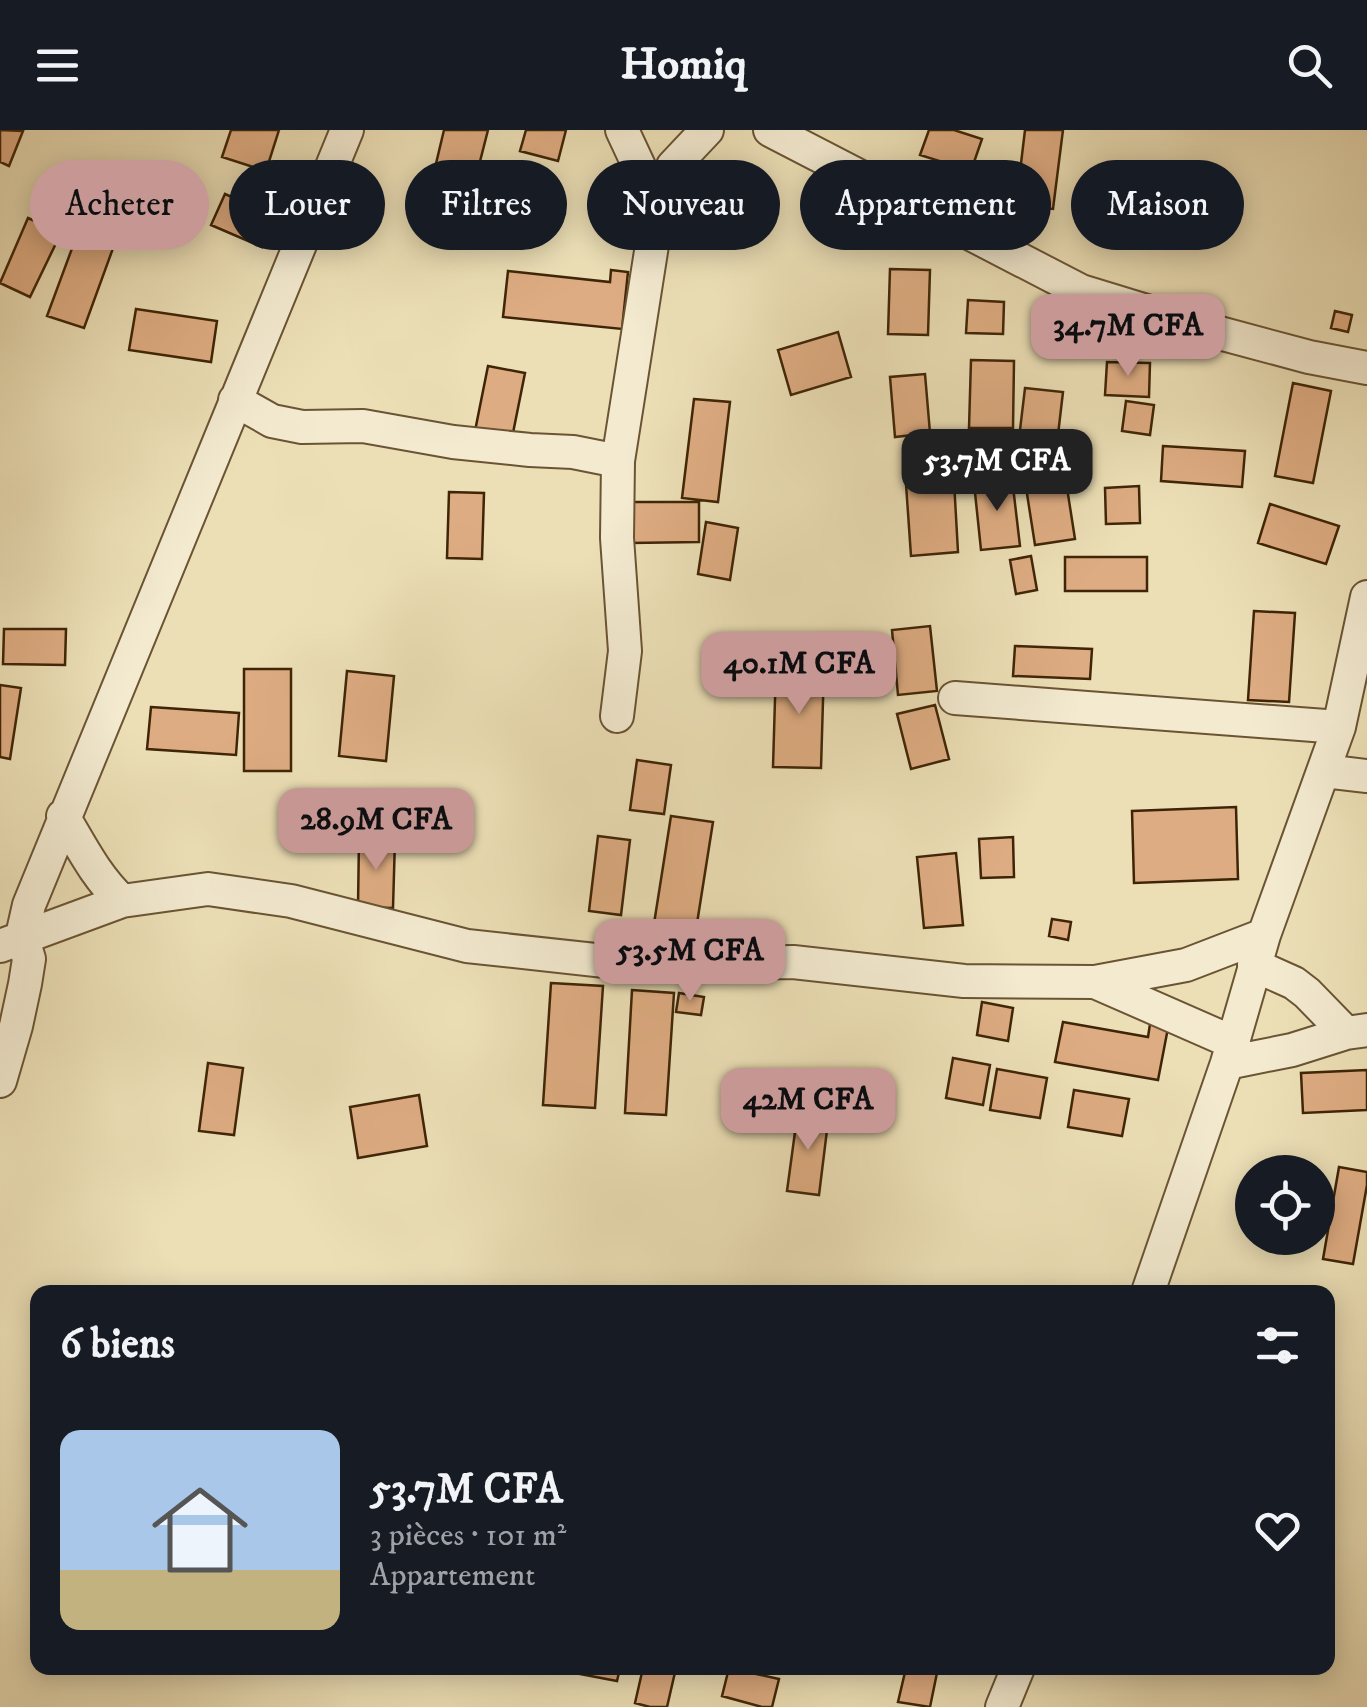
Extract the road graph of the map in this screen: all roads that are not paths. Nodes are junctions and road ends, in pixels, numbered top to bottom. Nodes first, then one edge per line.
1 (347, 130) edge
2 (622, 130) edge
3 (707, 130) edge
4 (770, 130) edge
5 (636, 160) edge
6 (679, 160) edge
7 (651, 250) edge
8 (1367, 368) edge
9 (234, 400) junction
10 (618, 460) junction
11 (1367, 597) edge
12 (955, 698) dead end
13 (617, 716) dead end
14 (1339, 727) junction
15 (1324, 771) junction
16 (1367, 776) edge
17 (63, 816) junction
18 (122, 901) junction
19 (11, 941) edge
20 (1259, 950) junction
21 (1095, 982) junction
22 (1357, 1032) edge
23 (1230, 1052) junction
24 (0, 1081) edge
25 (1150, 1285) edge
26 (1015, 1675) edge
27 (1002, 1707) edge

1 - 9 street
2 - 5 street
3 - 6 street
4 - 8 street
7 - 10 street
9 - 10 street
9 - 17 street
10 - 13 street
11 - 14 street
12 - 14 street
14 - 15 street
15 - 16 street
15 - 20 street
17 - 18 street
17 - 19 street
18 - 19 street
18 - 21 street
19 - 24 street
20 - 21 street
20 - 22 street
20 - 23 street
21 - 23 street
22 - 23 street
23 - 25 street
26 - 27 street

